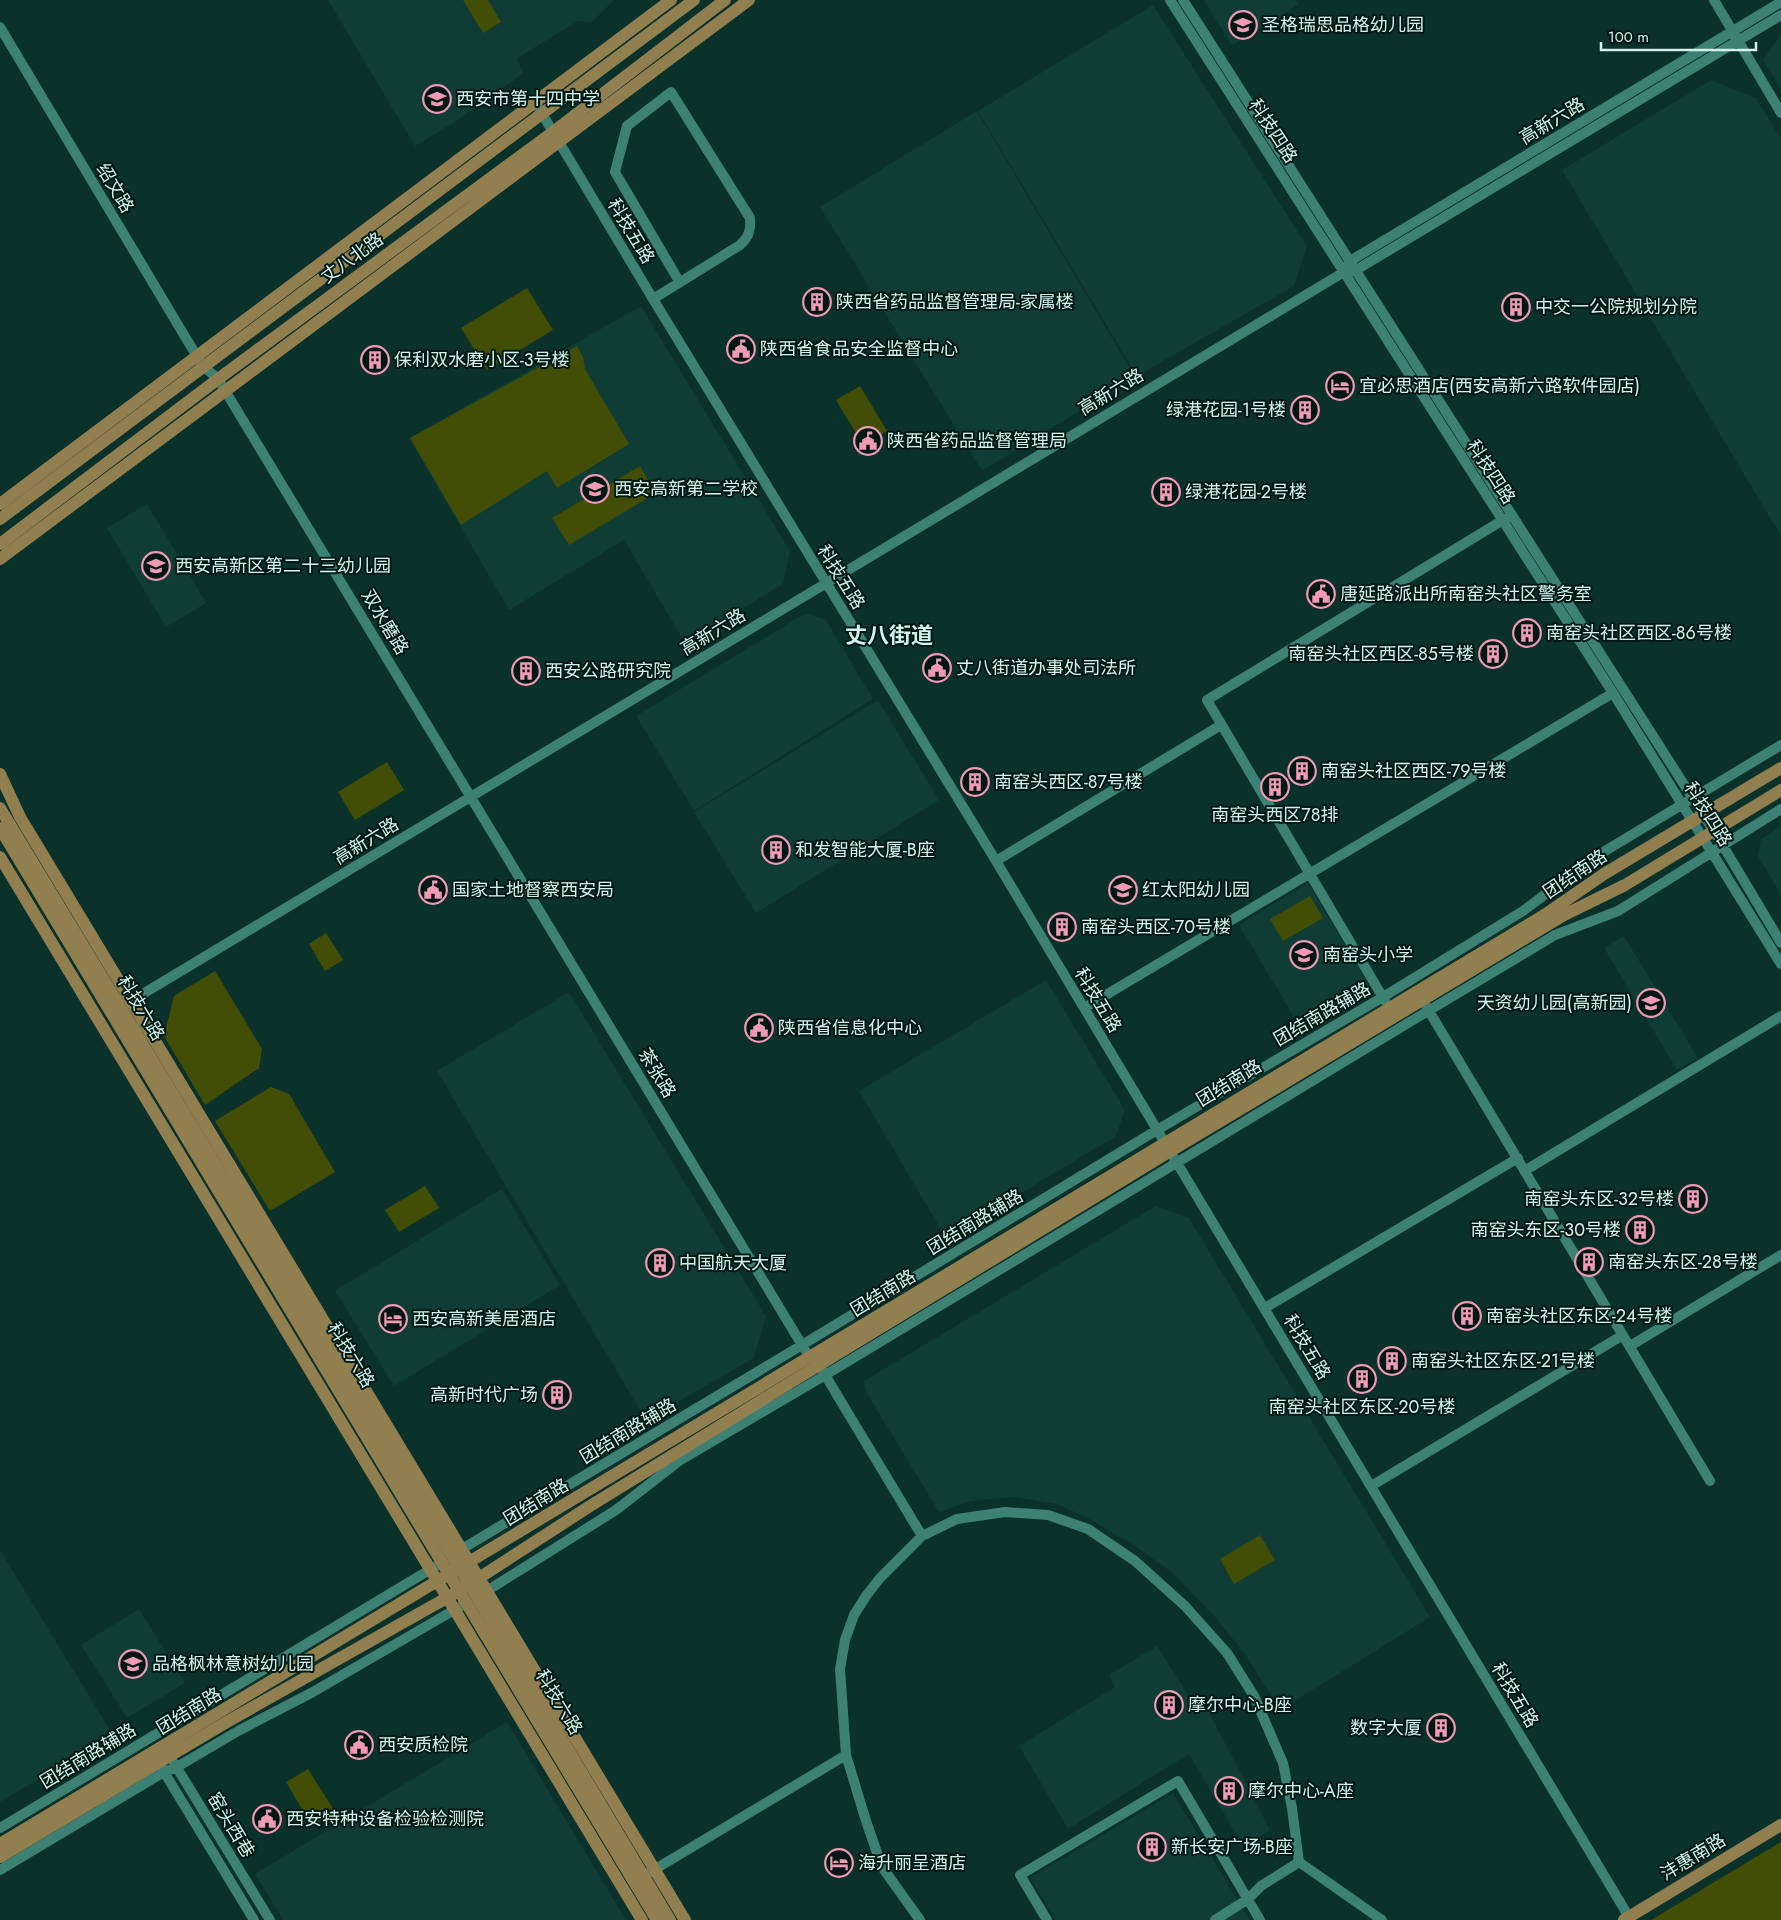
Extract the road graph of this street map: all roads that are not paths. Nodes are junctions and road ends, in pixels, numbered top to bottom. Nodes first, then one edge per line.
1 (671, 0) edge
2 (694, 0) edge
3 (725, 0) edge
4 (749, 0) edge
5 (1170, 0) edge
6 (1183, 0) edge
7 (1714, 0) edge
8 (1781, 2) edge
9 (1781, 15) edge
10 (0, 28) edge
11 (1732, 31) junction
12 (1738, 41) junction
13 (535, 102) junction
14 (1781, 113) edge
15 (542, 114) junction
16 (556, 137) junction
17 (1353, 266) junction
18 (1344, 272) junction
19 (679, 281) junction
20 (653, 299) junction
21 (200, 361) junction
22 (218, 379) junction
23 (226, 391) junction
24 (0, 504) edge
25 (1507, 518) junction
26 (0, 519) edge
27 (0, 544) edge
28 (0, 559) edge
29 (826, 583) junction
30 (1613, 692) junction
31 (1221, 725) junction
32 (1781, 745) edge
33 (1781, 768) edge
34 (0, 774) edge
35 (1781, 790) edge
36 (471, 796) junction
37 (1692, 797) junction
38 (1682, 803) junction
39 (0, 808) edge
40 (1781, 809) edge
41 (1698, 817) junction
42 (0, 828) edge
43 (1709, 834) junction
44 (1722, 844) junction
45 (1712, 851) junction
46 (0, 857) edge
47 (996, 861) junction
48 (1310, 873) junction
49 (1781, 943) edge
50 (1781, 964) edge
51 (1386, 1003) junction
52 (1426, 1006) junction
53 (121, 1007) junction
54 (1084, 1008) junction
55 (1781, 1016) edge
56 (99, 1021) junction
57 (1157, 1130) junction
58 (1170, 1152) junction
59 (1518, 1158) junction
60 (1526, 1170) junction
61 (1781, 1255) edge
62 (1265, 1308) junction
63 (1623, 1335) junction
64 (802, 1346) junction
65 (1630, 1346) junction
66 (818, 1366) junction
67 (1710, 1481) dead end
68 (1371, 1486) junction
69 (922, 1536) junction
70 (446, 1559) junction
71 (454, 1572) junction
72 (464, 1588) junction
73 (471, 1600) junction
74 (167, 1751) junction
75 (846, 1755) junction
76 (158, 1763) junction
77 (177, 1767) junction
78 (1781, 1825) edge
79 (0, 1828) edge
80 (0, 1844) edge
81 (0, 1857) edge
82 (1299, 1862) junction
83 (0, 1870) edge
84 (644, 1876) junction
85 (1248, 1899) junction
86 (1626, 1918) edge
87 (254, 1920) edge
88 (270, 1920) edge
89 (642, 1920) edge
90 (657, 1920) edge
91 (670, 1920) edge
92 (685, 1920) edge
93 (920, 1920) edge
94 (1047, 1920) edge
95 (1215, 1920) edge
96 (1260, 1920) edge
97 (1382, 1920) edge

1 - 13 main road
2 - 15 main road, 丈八北路
3 - 16 main road, 丈八北路
4 - 16 main road
5 - 18 street, 科技四路
6 - 17 street, 科技四路
7 - 11 street
8 - 11 street, 高新六路
9 - 12 street, 高新六路
10 - 21 street, 绍文路
11 - 12 street
11 - 17 street, 高新六路
12 - 14 street
12 - 17 street, 高新六路
13 - 15 street, 科技五路
13 - 21 main road
15 - 16 street, 科技五路
15 - 21 main road, 丈八北路
16 - 20 street, 科技五路
16 - 22 main road, 丈八北路
16 - 23 main road
17 - 18 street, 高新六路
17 - 25 street, 科技四路
18 - 25 street, 科技四路
18 - 29 street, 高新六路
19 - 19 street
19 - 20 street
20 - 29 street, 科技五路
21 - 22 street, 双水磨路
21 - 24 main road
21 - 26 main road, 丈八北路
22 - 23 street, 双水磨路
22 - 27 main road, 丈八北路
23 - 28 main road
23 - 36 street, 双水磨路
25 - 30 street, 科技四路
25 - 31 street
25 - 37 street, 科技四路
29 - 36 street, 高新六路
29 - 47 street, 科技五路
30 - 38 street, 科技四路
30 - 48 street
31 - 47 street
31 - 48 street
32 - 37 street, 团结南路辅路
33 - 41 main road, 团结南路
34 - 53 main road
35 - 43 main road, 团结南路
36 - 53 street, 高新六路
36 - 64 street, 茶张路
37 - 38 street, 团结南路辅路
37 - 41 street, 科技四路
38 - 41 street, 科技四路
38 - 51 street, 团结南路辅路
39 - 53 main road, 科技六路
40 - 44 street
41 - 43 street, 科技四路
41 - 51 main road, 团结南路
42 - 53 main road, 科技六路
43 - 44 street, 科技四路
43 - 45 street, 科技四路
43 - 52 main road, 团结南路
44 - 45 street
44 - 49 street, 科技四路
45 - 50 street, 科技四路
45 - 52 street
46 - 56 main road
47 - 54 street, 科技五路
48 - 51 street
48 - 54 street
51 - 57 street, 团结南路辅路
51 - 58 main road, 团结南路
52 - 58 main road, 团结南路
52 - 59 street
53 - 56 street, 高新六路
53 - 70 main road, 科技六路
53 - 70 main road
54 - 57 street, 科技五路
55 - 60 street
56 - 70 main road
57 - 58 street, 科技五路
57 - 64 street, 团结南路辅路
58 - 62 street, 科技五路
58 - 66 main road, 团结南路
59 - 60 street
59 - 62 street
60 - 63 street
61 - 65 street
62 - 68 street, 科技五路
63 - 65 street
63 - 68 street
64 - 66 street, 茶张路
64 - 70 street, 团结南路辅路
65 - 67 street
66 - 69 street, 茶张路
66 - 71 main road, 团结南路
66 - 72 main road, 团结南路
66 - 73 street
68 - 86 street, 科技五路
69 - 75 street
69 - 82 street
70 - 71 main road, 科技六路
70 - 71 main road
70 - 79 street, 团结南路辅路
71 - 72 main road, 科技六路
71 - 72 main road
71 - 74 main road, 团结南路
72 - 73 main road, 科技六路
72 - 73 main road
72 - 74 main road, 团结南路
73 - 77 street
73 - 84 main road, 科技六路
73 - 84 main road
73 - 89 main road
74 - 76 main road, 团结南路
74 - 77 street, 窑头西巷
75 - 84 street
75 - 93 street
76 - 77 street
76 - 80 main road, 团结南路
76 - 81 main road, 团结南路
76 - 83 street
76 - 87 street, 窑头西巷
77 - 88 street, 窑头西巷
78 - 86 main road, 沣惠南路
82 - 85 street
82 - 97 street
84 - 90 main road, 科技六路
84 - 91 main road, 科技六路
84 - 92 main road
85 - 94 street
85 - 95 street
85 - 96 street

